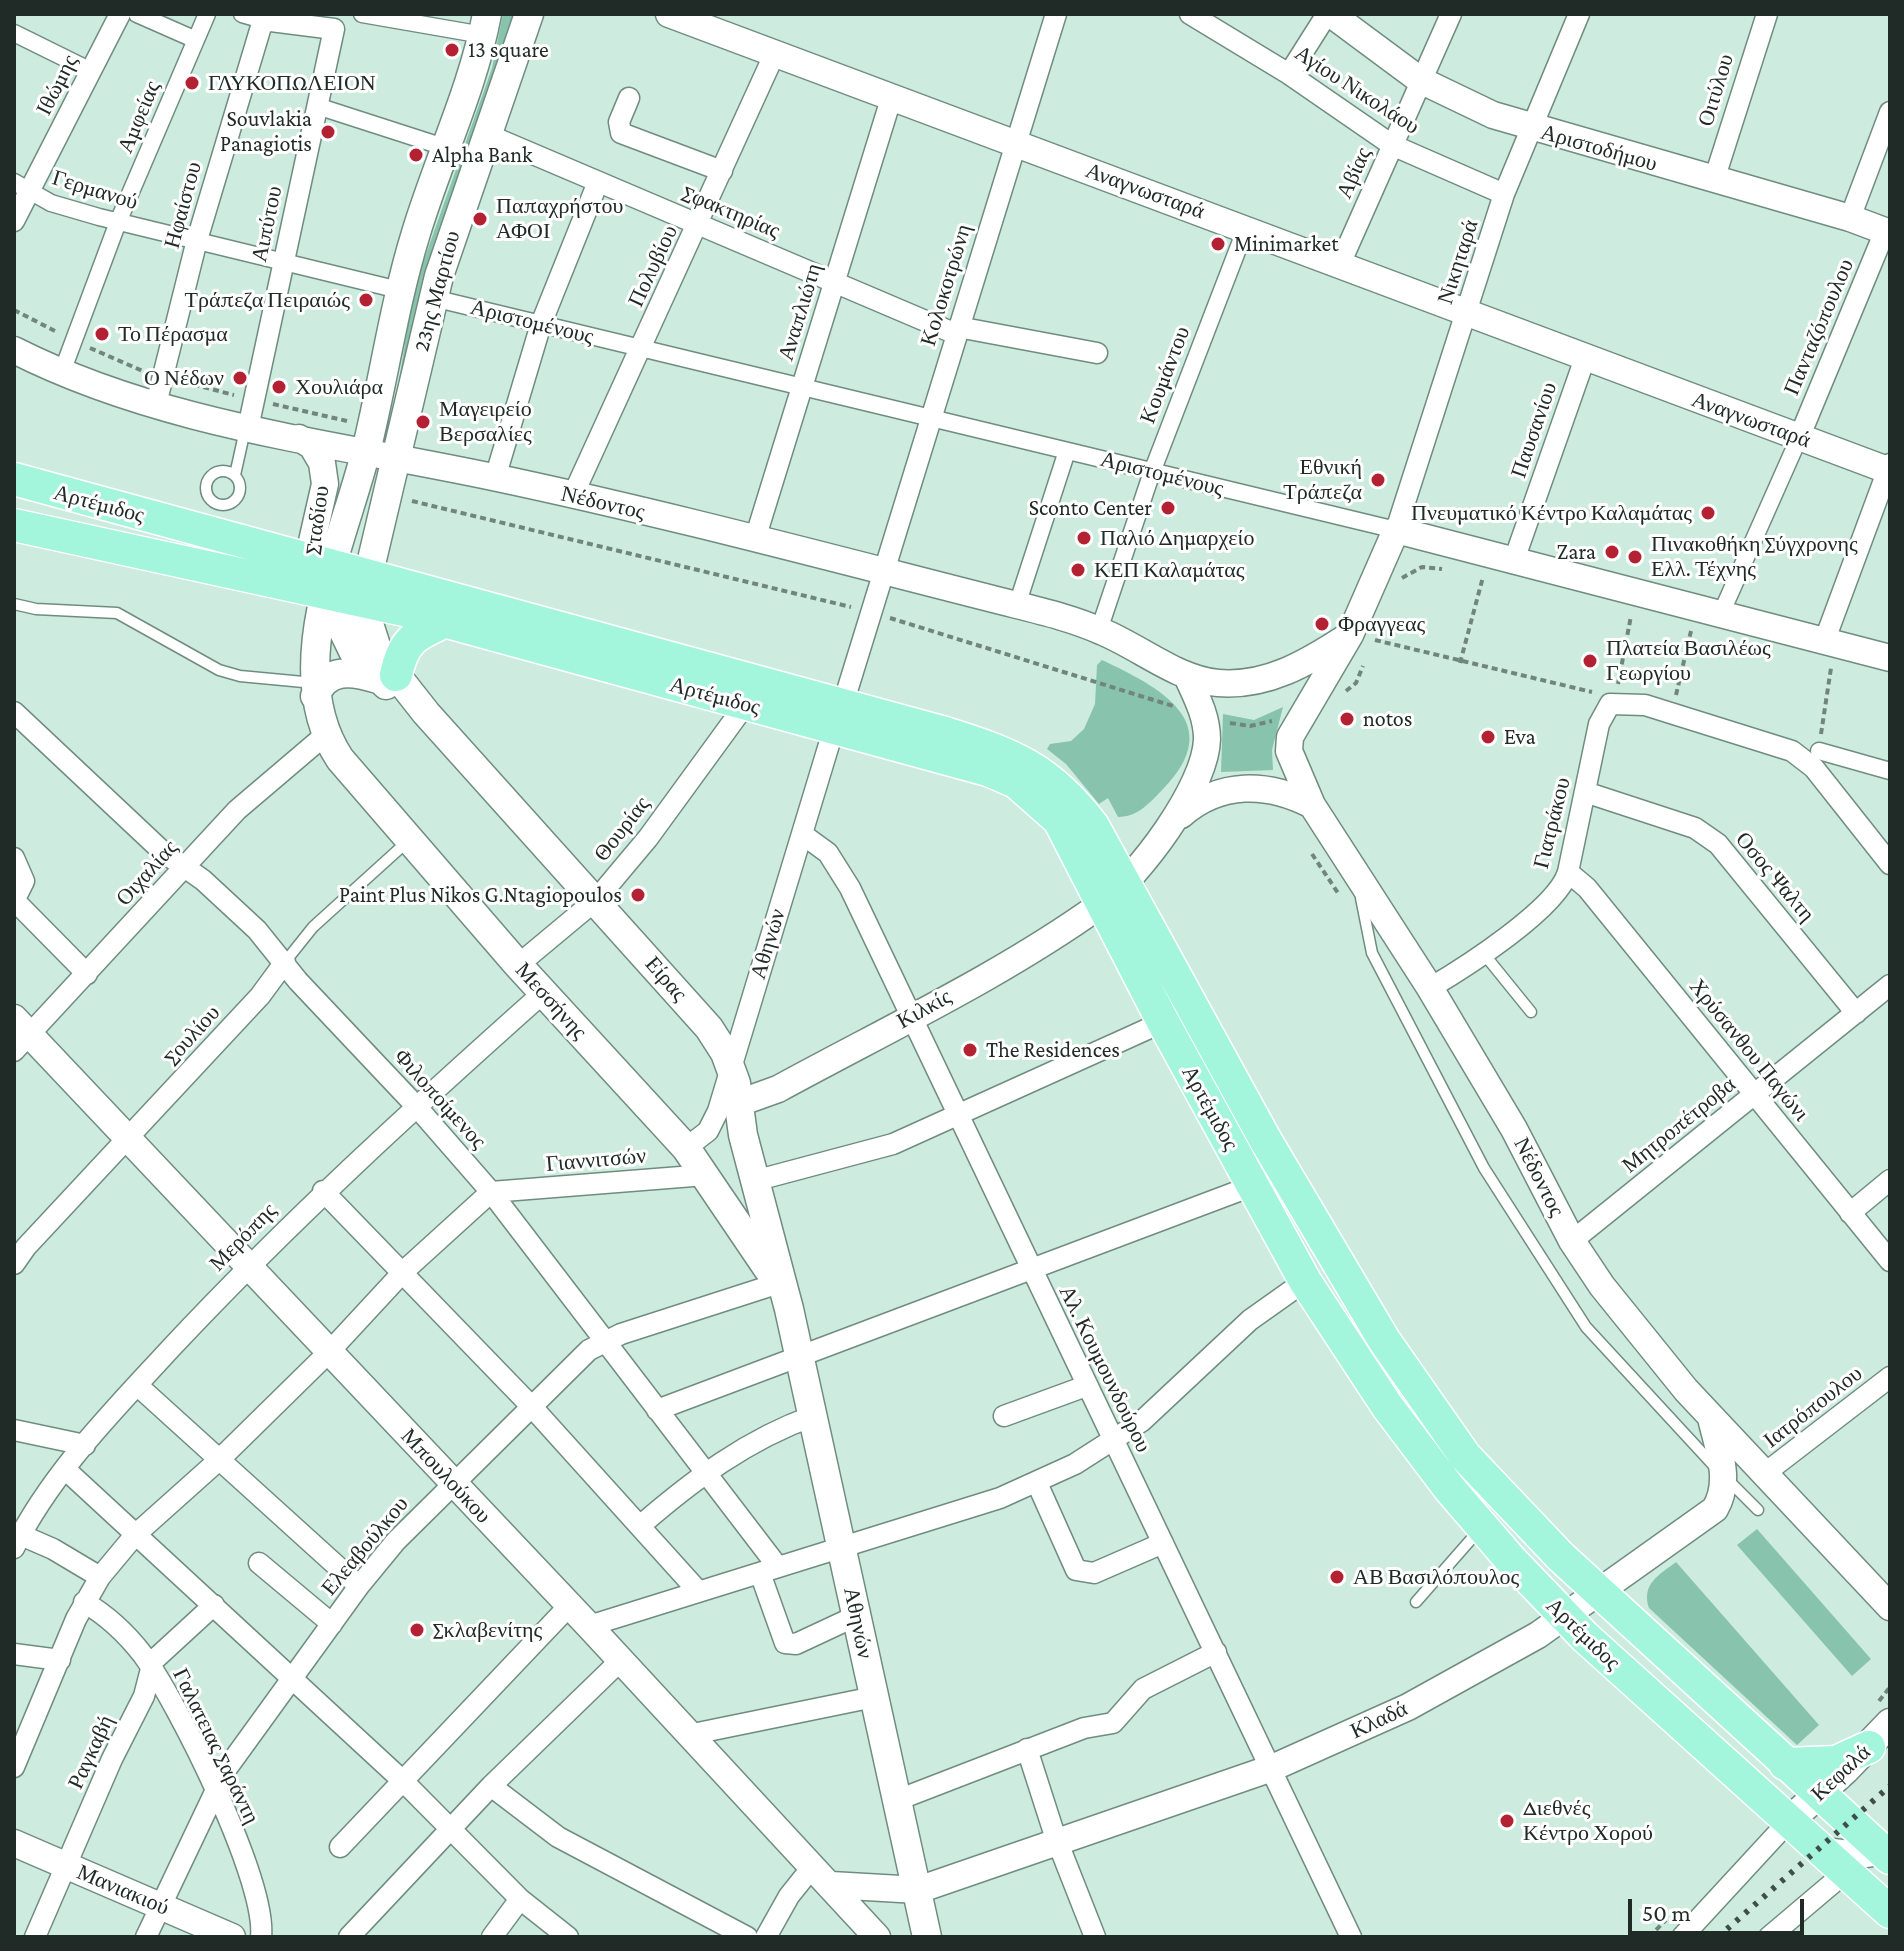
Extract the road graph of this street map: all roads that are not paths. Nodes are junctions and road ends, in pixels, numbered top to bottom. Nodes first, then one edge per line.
1 (120, 14) edge
2 (137, 14) edge
3 (207, 14) edge
4 (242, 14) edge
5 (362, 14) edge
6 (529, 14) edge
7 (669, 14) edge
8 (1056, 14) edge
9 (1190, 14) edge
10 (1329, 14) edge
11 (1451, 14) edge
12 (1579, 14) edge
13 (1767, 14) edge
14 (263, 20) junction
15 (308, 20) edge
16 (475, 24) edge
17 (14, 33) edge
18 (196, 40) junction
19 (774, 55) junction
20 (91, 71) junction
21 (1289, 74) junction
22 (1420, 80) junction
23 (629, 98) dead end
24 (891, 99) junction
25 (317, 106) junction
26 (1890, 112) edge
27 (1529, 128) junction
28 (486, 134) junction
29 (1016, 143) junction
30 (1392, 145) junction
31 (444, 147) junction
32 (722, 171) junction
33 (1714, 180) junction
34 (598, 182) junction
35 (22, 186) edge
36 (1504, 194) junction
37 (1850, 218) junction
38 (14, 221) edge
39 (118, 222) junction
40 (699, 224) junction
41 (1246, 228) junction
42 (1888, 232) edge
43 (197, 240) junction
44 (284, 261) junction
45 (1340, 264) junction
46 (834, 281) junction
47 (399, 290) junction
48 (433, 298) junction
49 (1467, 312) junction
50 (541, 324) junction
51 (957, 330) junction
52 (641, 349) junction
53 (1097, 353) dead end
54 (16, 356) edge
55 (1585, 358) junction
56 (62, 372) junction
57 (801, 388) junction
58 (156, 404) junction
59 (930, 418) junction
60 (246, 428) junction
61 (299, 438) junction
62 (1799, 438) junction
63 (366, 450) junction
64 (1067, 451) junction
65 (399, 457) junction
66 (1889, 468) edge
67 (1152, 472) junction
68 (235, 475) dead end
69 (495, 478) junction
70 (15, 482) edge
71 (573, 495) junction
72 (14, 525) edge
73 (1396, 530) junction
74 (342, 535) joint
75 (755, 539) junction
76 (1513, 563) junction
77 (882, 571) junction
78 (323, 573) junction
79 (366, 588) junction
80 (14, 604) edge
81 (1017, 605) junction
82 (1720, 616) junction
83 (446, 621) junction
84 (1099, 630) junction
85 (1362, 637) junction
86 (1824, 642) junction
87 (1890, 658) edge
88 (1187, 676) junction
89 (387, 677) junction
90 (315, 690) junction
91 (745, 705) junction
92 (14, 712) edge
93 (838, 716) junction
94 (324, 736) junction
95 (1819, 751) road end
96 (1890, 771) edge
97 (1585, 792) junction
98 (1312, 805) junction
99 (1172, 823) junction
100 (802, 834) junction
101 (408, 841) junction
102 (14, 858) edge
103 (1890, 864) edge
104 (185, 867) junction
105 (1568, 872) junction
106 (1358, 881) junction
107 (1113, 892) junction
108 (14, 900) edge
109 (596, 900) junction
110 (1484, 954) junction
111 (285, 962) junction
112 (518, 965) junction
113 (87, 974) junction
114 (1890, 985) edge
115 (1430, 988) junction
116 (543, 993) junction
117 (1531, 1012) dead end
118 (1856, 1013) junction
119 (910, 1016) junction
120 (1163, 1022) junction
121 (19, 1034) edge
122 (731, 1067) junction
123 (1755, 1095) junction
124 (739, 1103) junction
125 (416, 1106) junction
126 (958, 1117) junction
127 (129, 1140) junction
128 (686, 1148) junction
129 (706, 1175) junction
130 (1890, 1180) edge
131 (754, 1181) junction
132 (1252, 1186) junction
133 (323, 1191) junction
134 (491, 1192) junction
135 (1850, 1213) junction
136 (20, 1240) edge
137 (1572, 1241) junction
138 (1890, 1261) edge
139 (14, 1264) edge
140 (247, 1267) junction
141 (1030, 1269) junction
142 (404, 1271) junction
143 (1305, 1281) junction
144 (783, 1296) junction
145 (603, 1341) junction
146 (329, 1352) junction
147 (800, 1357) junction
148 (1890, 1377) edge
149 (137, 1385) junction
150 (1086, 1386) junction
151 (532, 1407) junction
152 (657, 1410) junction
153 (813, 1416) junction
154 (1004, 1416) dead end
155 (1711, 1418) junction
156 (14, 1430) edge
157 (1113, 1441) junction
158 (85, 1445) junction
159 (220, 1459) junction
160 (66, 1470) junction
161 (705, 1472) junction
162 (1764, 1474) junction
163 (1725, 1477) junction
164 (1037, 1483) junction
165 (453, 1484) junction
166 (1758, 1510) dead end
167 (641, 1525) junction
168 (1482, 1527) junction
169 (135, 1535) junction
170 (16, 1538) edge
171 (1163, 1543) junction
172 (841, 1546) junction
173 (259, 1563) dead end
174 (769, 1570) junction
175 (100, 1577) junction
176 (359, 1586) junction
177 (698, 1591) junction
178 (1601, 1593) junction
179 (84, 1602) junction
180 (1416, 1602) dead end
181 (214, 1605) junction
182 (569, 1606) junction
183 (1890, 1607) edge
184 (856, 1616) junction
185 (1566, 1617) junction
186 (332, 1624) junction
187 (589, 1626) junction
188 (1216, 1652) junction
189 (14, 1654) edge
190 (60, 1660) junction
191 (620, 1661) junction
192 (151, 1668) junction
193 (293, 1676) junction
194 (874, 1697) junction
195 (1881, 1716) edge
196 (688, 1735) junction
197 (1869, 1747) joint
198 (1027, 1749) junction
199 (1785, 1764) junction
200 (1840, 1766) junction
201 (14, 1767) edge
202 (1272, 1768) junction
203 (404, 1782) junction
204 (491, 1786) junction
205 (216, 1789) junction
206 (1819, 1794) junction
207 (895, 1801) junction
208 (1789, 1821) junction
209 (451, 1828) junction
210 (14, 1843) edge
211 (1058, 1844) junction
212 (340, 1847) dead end
213 (1844, 1851) junction
214 (1888, 1853) edge
215 (65, 1866) junction
216 (822, 1876) junction
217 (918, 1890) junction
218 (520, 1899) junction
219 (160, 1907) junction
220 (1890, 1912) edge
221 (35, 1937) edge
222 (146, 1937) edge
223 (232, 1937) edge
224 (261, 1937) edge
225 (349, 1937) edge
226 (492, 1937) edge
227 (568, 1937) edge
228 (747, 1937) edge
229 (766, 1937) edge
230 (877, 1937) edge
231 (927, 1937) edge
232 (1095, 1937) edge
233 (1351, 1937) edge
234 (1682, 1937) edge
235 (1769, 1937) edge

1 - 20 street, Ιθώμης
2 - 18 street
3 - 18 street, Αμφείας
4 - 14 street
5 - 16 street
6 - 28 main road, 23ης Μαρτίου
7 - 19 street, Αναγνωσταρά
8 - 29 street, Κολοκοτρώνη
9 - 21 street, Αγίου Νικολάου
10 - 21 street
10 - 22 street, Αριστοδήμου
11 - 22 street, Αβίας
12 - 27 street, Νικηταρά
13 - 33 street, Οιτύλου
14 - 15 street
14 - 43 street, Ηφαίστου
15 - 25 street, Αιπύτου
16 - 31 main road, 23ης Μαρτίου
17 - 20 street
18 - 39 street, Αμφείας
19 - 24 street, Αναγνωσταρά
19 - 32 street, Πολυβίου
20 - 35 street, Ιθώμης
21 - 30 street, Αγίου Νικολάου
22 - 27 street, Αριστοδήμου
22 - 30 street, Αβίας
23 - 32 street
24 - 29 street, Αναγνωσταρά
24 - 46 street, Αναπλιώτη
25 - 31 street
25 - 44 street, Αιπύτου
26 - 37 street
27 - 33 street, Αριστοδήμου
27 - 36 street, Νικηταρά
28 - 34 street, Σφακτηρίας
28 - 48 main road, 23ης Μαρτίου
29 - 41 street, Αναγνωσταρά
29 - 51 street, Κολοκοτρώνη
30 - 36 street, Αγίου Νικολάου
30 - 45 street, Αβίας
31 - 47 main road, 23ης Μαρτίου
32 - 40 street, Πολυβίου
33 - 37 street, Αριστοδήμου
34 - 40 street, Σφακτηρίας
34 - 50 street
35 - 38 street, Ιθώμης
35 - 39 street, Γερμανού
36 - 49 street, Νικηταρά
37 - 42 street, Αριστοδήμου
39 - 43 street, Γερμανού
39 - 56 street, Αμφείας
40 - 46 street, Σφακτηρίας
40 - 52 street, Πολυβίου
41 - 45 street, Αναγνωσταρά
41 - 67 street, Κουμάντου
42 - 62 street, Πανταζόπουλου
43 - 44 street, Γερμανού
43 - 58 street, Ηφαίστου
44 - 47 street, Γερμανού
44 - 60 street, Αιπύτου
45 - 49 street, Αναγνωσταρά
46 - 51 street, Σφακτηρίας
46 - 57 street, Αναπλιώτη
47 - 63 main road, 23ης Μαρτίου
48 - 50 street, Αριστομένους
48 - 65 main road, 23ης Μαρτίου
49 - 55 street, Αναγνωσταρά
49 - 73 street, Νικηταρά
50 - 52 street, Αριστομένους
50 - 69 street
51 - 53 street, Σφακτηρίας
51 - 59 street, Κολοκοτρώνη
52 - 57 street, Αριστομένους
52 - 71 street, Πολυβίου
54 - 56 street, Νέδοντος
55 - 62 street, Αναγνωσταρά
55 - 76 street, Παυσανίου
56 - 58 street, Νέδοντος
57 - 59 street, Αριστομένους
57 - 75 street, Αναπλιώτη
58 - 60 street, Νέδοντος
59 - 64 street, Αριστομένους
59 - 77 street, Κολοκοτρώνη
60 - 61 street, Νέδοντος
60 - 68 lane
61 - 63 street, Νέδοντος
61 - 78 street, Σταδίου
62 - 66 street, Αναγνωσταρά
62 - 82 street, Πανταζόπουλου
63 - 65 street, Νέδοντος
63 - 74 main road, 23ης Μαρτίου
64 - 67 street, Αριστομένους
64 - 81 street
65 - 69 street, Νέδοντος
65 - 79 main road, 23ης Μαρτίου
66 - 86 street
67 - 73 street, Αριστομένους
67 - 84 street, Κουμάντου
69 - 71 street, Νέδοντος
70 - 78 main road, Αρτέμιδος
71 - 75 street, Νέδοντος
72 - 78 main road, Αρτέμιδος
73 - 76 street, Αριστομένους
73 - 85 street, Νέδοντος
74 - 78 main road, Σταδίου
75 - 77 street, Νέδοντος
76 - 82 street, Αριστομένους
77 - 81 street, Νέδοντος
77 - 93 street, Κολοκοτρώνη
78 - 79 main road, Αρτέμιδος
78 - 89 main road
78 - 90 main road, Μεσσήνης
79 - 83 main road, Αρτέμιδος
79 - 89 main road, Είρας
79 - 93 main road, Αρτέμιδος
80 - 90 lane
81 - 84 street, Νέδοντος
82 - 86 street, Αριστομένους
83 - 89 main road
83 - 91 main road, Αρτέμιδος
84 - 88 street, Νέδοντος
85 - 88 street, Νέδοντος
85 - 98 street, Νέδοντος
86 - 87 street, Αριστομένους
88 - 99 street
89 - 90 main road
89 - 109 main road, Είρας
90 - 94 main road, Μεσσήνης
91 - 93 main road, Αρτέμιδος
91 - 109 street, Θουρίας
92 - 104 street, Φιλοποίμενος
93 - 100 street, Αθηνών
93 - 107 main road, Αρτέμιδος
94 - 101 main road, Μεσσήνης
94 - 104 street, Οιχαλίας
95 - 96 street
97 - 103 street, Γιατράκου
97 - 105 street, Γιατράκου
97 - 118 street, Οσος Ψαλτη
98 - 99 street
98 - 106 street, Νέδοντος
99 - 107 street, Κιλκίς
100 - 119 street, Αλ. Κουμουνδούρου
100 - 122 street, Αθηνών
101 - 111 lane, Σουλίου
101 - 112 main road, Μεσσήνης
102 - 108 street
104 - 111 street, Φιλοποίμενος
104 - 113 street, Οιχαλίας
105 - 110 street, Γιατράκου
105 - 123 street, Χρύσανθου Παγώνι
106 - 115 street, Νέδοντος
106 - 163 lane
107 - 119 street, Κιλκίς
107 - 120 main road, Αρτέμιδος
107 - 178 main road, Αρτέμιδος
108 - 113 street
109 - 112 street, Θουρίας
109 - 122 main road, Είρας
110 - 115 street, Γιατράκου
110 - 117 lane
111 - 125 street, Φιλοποίμενος
111 - 127 street, Σουλίου
112 - 116 main road, Μεσσήνης
113 - 121 street, Οιχαλίας
114 - 118 street, Μητροπέτροβα
115 - 137 street, Νέδοντος
116 - 125 street, Μερόπης
116 - 128 main road, Μεσσήνης
118 - 123 street, Μητροπέτροβα
119 - 124 street, Κιλκίς
119 - 126 street, Αλ. Κουμουνδούρου
120 - 126 street
120 - 132 main road, Αρτέμιδος
121 - 127 street, Μπουλούκου
122 - 124 main road, Είρας
122 - 128 street, Αθηνών
123 - 135 street, Χρύσανθου Παγώνι
123 - 137 street, Μητροπέτροβα
124 - 131 main road, Είρας
125 - 133 street, Μερόπης
125 - 134 street, Φιλοποίμενος
126 - 131 street
126 - 141 street, Αλ. Κουμουνδούρου
127 - 136 street, Σουλίου
127 - 140 street, Μπουλούκου
128 - 129 main road, Μεσσήνης
129 - 134 street, Γιαννιτσών
129 - 144 main road, Μεσσήνης
130 - 135 street
131 - 144 main road, Είρας
132 - 141 street
132 - 143 main road, Αρτέμιδος
133 - 140 street, Μερόπης
133 - 142 street
134 - 142 street
134 - 145 street, Φιλοποίμενος
135 - 138 street, Χρύσανθου Παγώνι
136 - 139 street, Σουλίου
137 - 155 street, Νέδοντος
140 - 146 street, Μπουλούκου
140 - 149 street, Μερόπης
141 - 147 street
141 - 150 street, Αλ. Κουμουνδούρου
142 - 146 street
142 - 151 street
143 - 157 street
143 - 168 main road, Αρτέμιδος
144 - 145 street, Ελεαβούλκου
144 - 147 main road, Αθηνών
145 - 151 street, Ελεαβούλκου
145 - 152 street, Φιλοποίμενος
146 - 159 street
146 - 165 street, Μπουλούκου
147 - 152 street
147 - 153 main road, Αθηνών
148 - 162 street, Ιατρόπουλου
149 - 158 street, Μερόπης
149 - 159 street
150 - 154 street
150 - 157 street, Αλ. Κουμουνδούρου
151 - 165 street, Ελεαβούλκου
151 - 167 street
152 - 161 street, Φιλοποίμενος
153 - 161 street
153 - 172 main road, Αθηνών
155 - 162 street, Νέδοντος
155 - 163 street
156 - 158 street
157 - 164 street
157 - 171 street, Αλ. Κουμουνδούρου
158 - 160 street, Μερόπης
159 - 169 street
159 - 176 street
160 - 169 street
160 - 170 street, Μερόπης
161 - 167 street
161 - 174 street, Φιλοποίμενος
162 - 183 street, Νέδοντος
163 - 166 lane
163 - 178 street, Κλαδά
164 - 171 street
164 - 172 street
165 - 176 street, Ελεαβούλκου
165 - 182 street, Μπουλούκου
167 - 177 street
168 - 180 lane
168 - 185 main road, Αρτέμιδος
169 - 175 street
169 - 181 street
170 - 175 street
171 - 188 street, Αλ. Κουμουνδούρου
172 - 174 street
172 - 184 main road, Αθηνών
173 - 186 street
174 - 177 street
174 - 184 street, Φιλοποίμενος
175 - 179 street
176 - 186 street, Ελεαβούλκου
177 - 187 street
178 - 185 street, Κλαδά
178 - 199 main road, Αρτέμιδος
179 - 190 street
179 - 192 street, Γαλατειας Σαράντη
181 - 192 street, Ραγκαβή
181 - 193 street
182 - 187 street, Μπουλούκου
182 - 203 street
184 - 194 main road, Αθηνών
185 - 202 street, Κλαδά
185 - 208 main road, Αρτέμιδος
186 - 193 street, Ελεαβούλκου
187 - 191 street, Μπουλούκου
188 - 198 street
188 - 202 street, Αλ. Κουμουνδούρου
189 - 190 street
190 - 201 street
191 - 196 street, Μπουλούκου
191 - 204 street
192 - 205 street, Γαλατειας Σαράντη
192 - 215 street, Ραγκαβή
193 - 203 street
193 - 205 street, Ελεαβούλκου
194 - 196 street
194 - 207 main road, Αθηνών
195 - 197 main road, Κεφαλά
196 - 216 street, Μπουλούκου
197 - 200 main road
198 - 207 street
198 - 211 street
199 - 200 main road
199 - 206 main road, Αρτέμιδος
200 - 206 main road, Κεφαλά
202 - 211 street, Κλαδά
202 - 233 street, Αλ. Κουμουνδούρου
203 - 209 street
203 - 212 street
204 - 209 street
204 - 228 street
205 - 219 street, Ελεαβούλκου
205 - 224 street, Γαλατειας Σαράντη
206 - 208 main road, Κεφαλά
206 - 213 main road, Αρτέμιδος
207 - 217 main road, Αθηνών
208 - 213 main road, Αρτέμιδος
208 - 234 street
209 - 218 street
209 - 225 street
210 - 215 street, Μανιακιού
211 - 217 street, Κλαδά
211 - 232 street
213 - 214 main road, Αρτέμιδος
213 - 220 main road, Αρτέμιδος
213 - 235 street
215 - 219 street, Μανιακιού
215 - 221 street, Ραγκαβή
216 - 217 street
216 - 229 street
216 - 230 street, Μπουλούκου
217 - 231 main road, Αθηνών
218 - 226 street
218 - 227 street
219 - 222 street, Ελεαβούλκου
219 - 223 street, Μανιακιού

